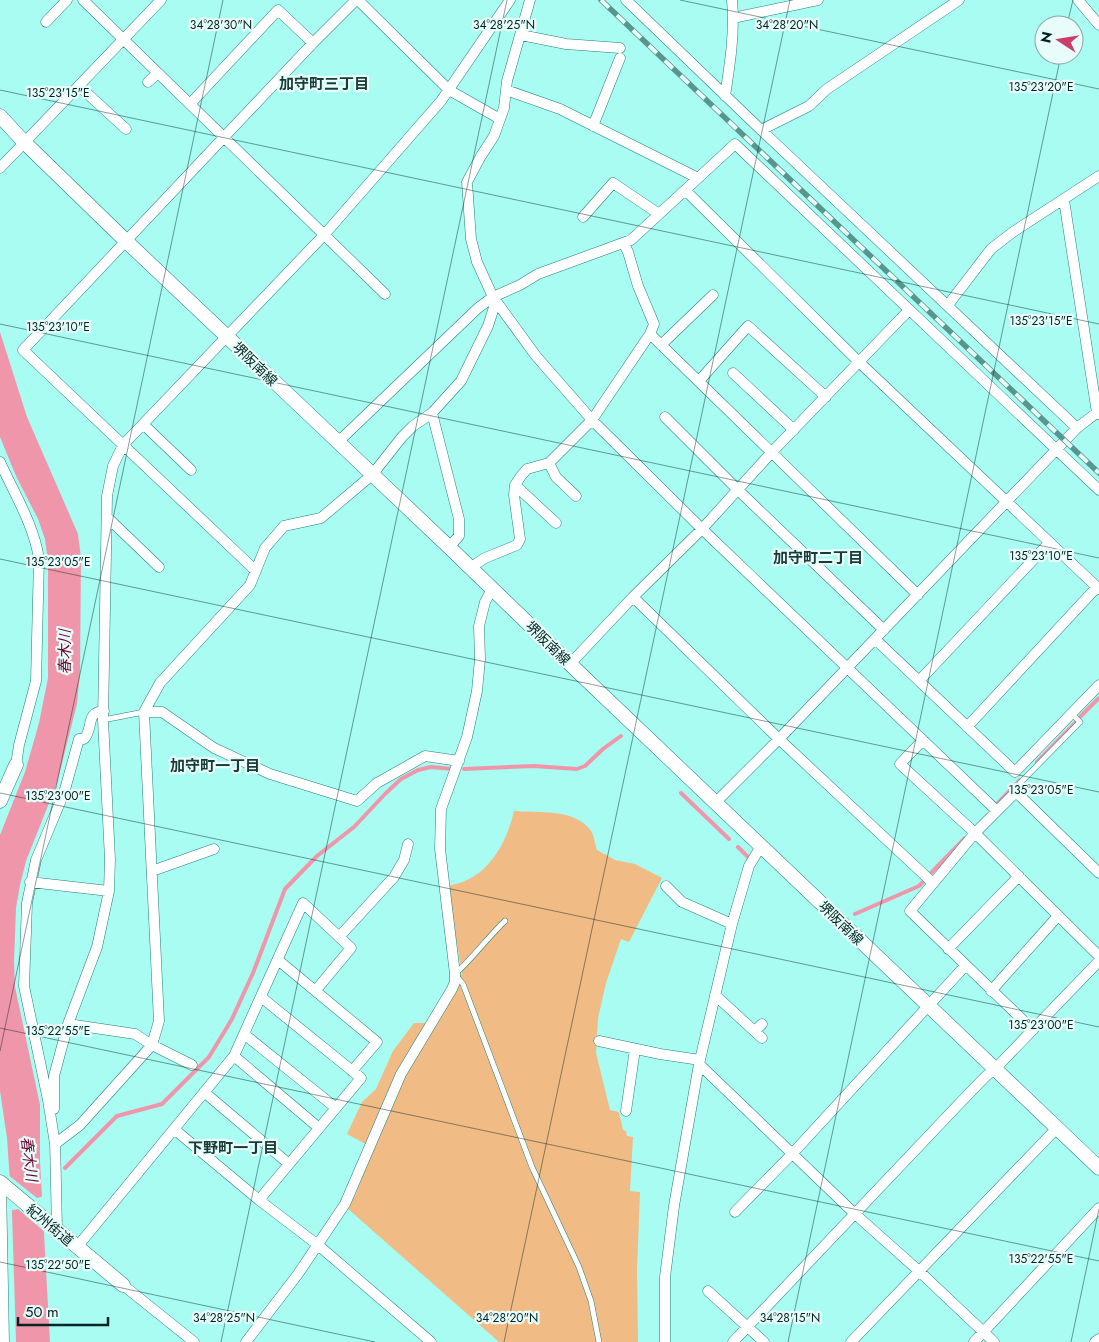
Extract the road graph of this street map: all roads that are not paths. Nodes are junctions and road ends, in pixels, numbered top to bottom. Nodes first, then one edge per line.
1 (67, 0) edge
2 (83, 0) edge
3 (357, 0) edge
4 (510, 0) edge
5 (530, 0) edge
6 (626, 0) edge
7 (732, 0) edge
8 (818, 0) edge
9 (959, 0) edge
10 (1078, 0) edge
11 (155, 2) edge
12 (734, 18) junction
13 (46, 22) dead end
14 (1099, 25) edge
15 (521, 35) junction
16 (124, 40) junction
17 (313, 43) junction
18 (158, 73) junction
19 (148, 82) dead end
20 (79, 86) junction
21 (448, 90) junction
22 (506, 90) junction
23 (725, 96) junction
24 (190, 104) junction
25 (0, 116) edge
26 (500, 120) junction
27 (593, 126) junction
28 (126, 130) dead end
29 (761, 130) junction
30 (223, 138) junction
31 (24, 142) junction
32 (0, 168) edge
33 (1099, 176) edge
34 (698, 178) junction
35 (685, 190) junction
36 (1064, 200) junction
37 (659, 214) junction
38 (583, 217) dead end
39 (324, 235) junction
40 (126, 241) junction
41 (624, 244) junction
42 (385, 294) dead end
43 (713, 295) dead end
44 (495, 299) junction
45 (948, 305) junction
46 (909, 310) junction
47 (650, 334) junction
48 (228, 338) junction
49 (662, 345) junction
50 (859, 362) junction
51 (733, 373) dead end
52 (699, 381) junction
53 (826, 397) junction
54 (432, 413) junction
55 (1098, 413) edge
56 (665, 417) dead end
57 (592, 420) junction
58 (143, 424) junction
59 (1077, 428) junction
60 (794, 430) junction
61 (338, 442) junction
62 (123, 445) junction
63 (1056, 449) junction
64 (772, 452) junction
65 (0, 462) edge
66 (549, 463) junction
67 (191, 470) dead end
68 (372, 475) junction
69 (515, 485) junction
70 (573, 489) dead end
71 (738, 490) junction
72 (1099, 490) edge
73 (1007, 501) junction
74 (107, 517) junction
75 (556, 523) dead end
76 (702, 529) junction
77 (1049, 543) junction
78 (449, 547) junction
79 (159, 567) dead end
80 (470, 568) junction
81 (256, 571) junction
82 (1098, 588) edge
83 (492, 589) junction
84 (918, 595) junction
85 (634, 597) junction
86 (884, 630) junction
87 (875, 639) junction
88 (570, 664) junction
89 (848, 668) junction
90 (919, 681) junction
91 (1099, 685) edge
92 (144, 712) junction
93 (1071, 714) junction
94 (104, 716) junction
95 (967, 727) junction
96 (779, 739) junction
97 (924, 740) junction
98 (459, 761) junction
99 (16, 766) joint
100 (1016, 792) junction
101 (0, 801) edge
102 (715, 803) junction
103 (997, 811) junction
104 (975, 833) junction
105 (408, 844) dead end
106 (761, 846) junction
107 (214, 849) dead end
108 (152, 871) junction
109 (1099, 873) edge
110 (1019, 876) junction
111 (30, 882) junction
112 (933, 883) junction
113 (666, 886) dead end
114 (109, 891) junction
115 (1058, 916) junction
116 (505, 921) dead end
117 (732, 924) junction
118 (339, 937) junction
119 (948, 949) junction
120 (1099, 956) edge
121 (278, 960) junction
122 (1099, 961) edge
123 (966, 965) junction
124 (455, 974) junction
125 (316, 990) junction
126 (991, 991) junction
127 (715, 995) junction
128 (261, 996) junction
129 (928, 1005) junction
130 (68, 1024) junction
131 (1033, 1030) junction
132 (760, 1031) dead end
133 (244, 1034) junction
134 (599, 1041) dead end
135 (152, 1045) junction
136 (635, 1049) junction
137 (234, 1056) junction
138 (699, 1062) junction
139 (192, 1065) dead end
140 (995, 1069) junction
141 (352, 1071) junction
142 (204, 1092) junction
143 (336, 1108) junction
144 (626, 1111) dead end
145 (319, 1128) junction
146 (1057, 1128) junction
147 (174, 1129) junction
148 (55, 1144) junction
149 (792, 1154) junction
150 (289, 1164) junction
151 (1099, 1168) edge
152 (2, 1184) edge
153 (259, 1200) junction
154 (1099, 1208) edge
155 (735, 1212) dead end
156 (855, 1214) junction
157 (54, 1228) junction
158 (318, 1245) junction
159 (77, 1247) junction
160 (919, 1271) junction
161 (123, 1286) joint
162 (708, 1291) dead end
163 (748, 1327) junction
164 (983, 1332) junction
165 (1099, 1339) edge
166 (4, 1342) edge
167 (194, 1342) edge
168 (246, 1342) edge
169 (431, 1342) edge
170 (599, 1342) edge
171 (664, 1342) edge
172 (733, 1342) edge
173 (764, 1342) edge
174 (851, 1342) edge
175 (974, 1342) edge
176 (994, 1342) edge
177 (1095, 1342) edge

1 - 13 street
2 - 16 street
3 - 17 street
3 - 21 street
4 - 21 street
5 - 15 street
6 - 23 street
7 - 12 street
8 - 12 street
9 - 29 street
10 - 14 street
11 - 16 street
12 - 23 street
15 - 22 street
15 - 27 street
16 - 18 street
16 - 20 street
17 - 24 street
17 - 30 street
18 - 19 street
18 - 24 street
20 - 28 street
20 - 31 street
21 - 26 street
21 - 39 street
22 - 26 street
22 - 27 street
23 - 29 street
24 - 30 street
25 - 31 main road, 堺阪南線
26 - 44 street
27 - 34 street
29 - 45 street
30 - 39 street
30 - 40 street
31 - 32 street
31 - 40 main road, 堺阪南線
33 - 36 street
34 - 35 street
34 - 46 street
35 - 37 street
35 - 50 street
36 - 45 street
36 - 55 street
37 - 38 street
37 - 41 street
39 - 42 street
39 - 48 street
40 - 48 main road, 堺阪南線
40 - 62 street
41 - 44 street
41 - 47 street
43 - 49 street
44 - 54 street
44 - 57 street
44 - 61 street
45 - 59 street
46 - 50 street
46 - 63 street
47 - 49 street
47 - 57 street
48 - 58 street
48 - 61 main road, 堺阪南線
49 - 52 street
50 - 53 street
50 - 73 street
51 - 60 street
52 - 53 street
52 - 64 street
53 - 60 street
54 - 68 street
54 - 78 street
55 - 59 street
56 - 71 street
57 - 66 street
57 - 76 street
58 - 62 street
58 - 67 street
59 - 63 street
60 - 64 street
61 - 68 main road, 堺阪南線
62 - 74 street
62 - 81 street
63 - 72 street
63 - 73 street
64 - 71 street
64 - 84 street
65 - 99 street
66 - 69 street
66 - 70 street
68 - 78 main road, 堺阪南線
68 - 81 street
69 - 75 street
69 - 80 street
71 - 76 street
71 - 86 street
73 - 77 street
73 - 84 street
74 - 79 street
74 - 94 street
76 - 85 street
76 - 89 street
77 - 82 street
77 - 90 street
78 - 80 main road, 堺阪南線
80 - 83 main road, 堺阪南線
81 - 92 street
82 - 95 street
83 - 88 main road, 堺阪南線
83 - 98 street
84 - 86 street
85 - 88 street
85 - 96 street
86 - 87 street
87 - 89 street
87 - 90 street
88 - 102 main road, 堺阪南線
89 - 96 street
89 - 97 street
90 - 95 street
91 - 93 street
92 - 94 lane
92 - 98 street
92 - 108 street
93 - 95 street
93 - 100 lane
94 - 111 street
94 - 114 street
96 - 102 street
96 - 112 street
97 - 103 street
97 - 104 street
98 - 124 street
99 - 101 main road
100 - 103 street
100 - 109 street
102 - 106 main road, 堺阪南線
103 - 104 street
104 - 110 street
104 - 112 street
105 - 118 street
106 - 117 street
106 - 129 main road, 堺阪南線
107 - 108 street
108 - 135 street
110 - 115 street
110 - 119 street
111 - 114 street
111 - 148 street
112 - 119 street
113 - 117 street
114 - 130 street
115 - 120 street
115 - 126 street
116 - 124 lane
117 - 127 street
118 - 121 street
118 - 125 street
119 - 123 street
121 - 125 street
121 - 128 street
122 - 131 street
123 - 126 street
123 - 129 street
124 - 158 street
124 - 170 lane
125 - 141 street
126 - 131 street
127 - 132 street
127 - 138 street
128 - 133 street
128 - 141 street
129 - 140 main road, 堺阪南線
129 - 149 street
130 - 135 street
130 - 148 street
131 - 140 street
133 - 137 street
133 - 143 street
134 - 136 street
135 - 139 street
135 - 148 street
136 - 138 street
136 - 144 street
137 - 142 street
137 - 145 street
138 - 149 street
138 - 171 street
140 - 146 main road, 堺阪南線
140 - 156 street
141 - 143 street
142 - 147 street
142 - 150 street
143 - 145 street
145 - 150 street
146 - 151 main road, 堺阪南線
146 - 160 street
147 - 153 street
147 - 159 street
148 - 157 street
149 - 155 street
149 - 156 street
150 - 153 street
152 - 157 main road, 紀州街道
152 - 166 street
153 - 158 street
154 - 164 street
156 - 160 street
156 - 163 street
157 - 159 main road, 紀州街道
158 - 168 street
158 - 169 street
159 - 161 main road, 紀州街道
160 - 164 street
160 - 174 street
161 - 167 street, 紀州街道
162 - 163 street
163 - 172 street
163 - 173 street
164 - 175 street
164 - 176 street
165 - 177 street

